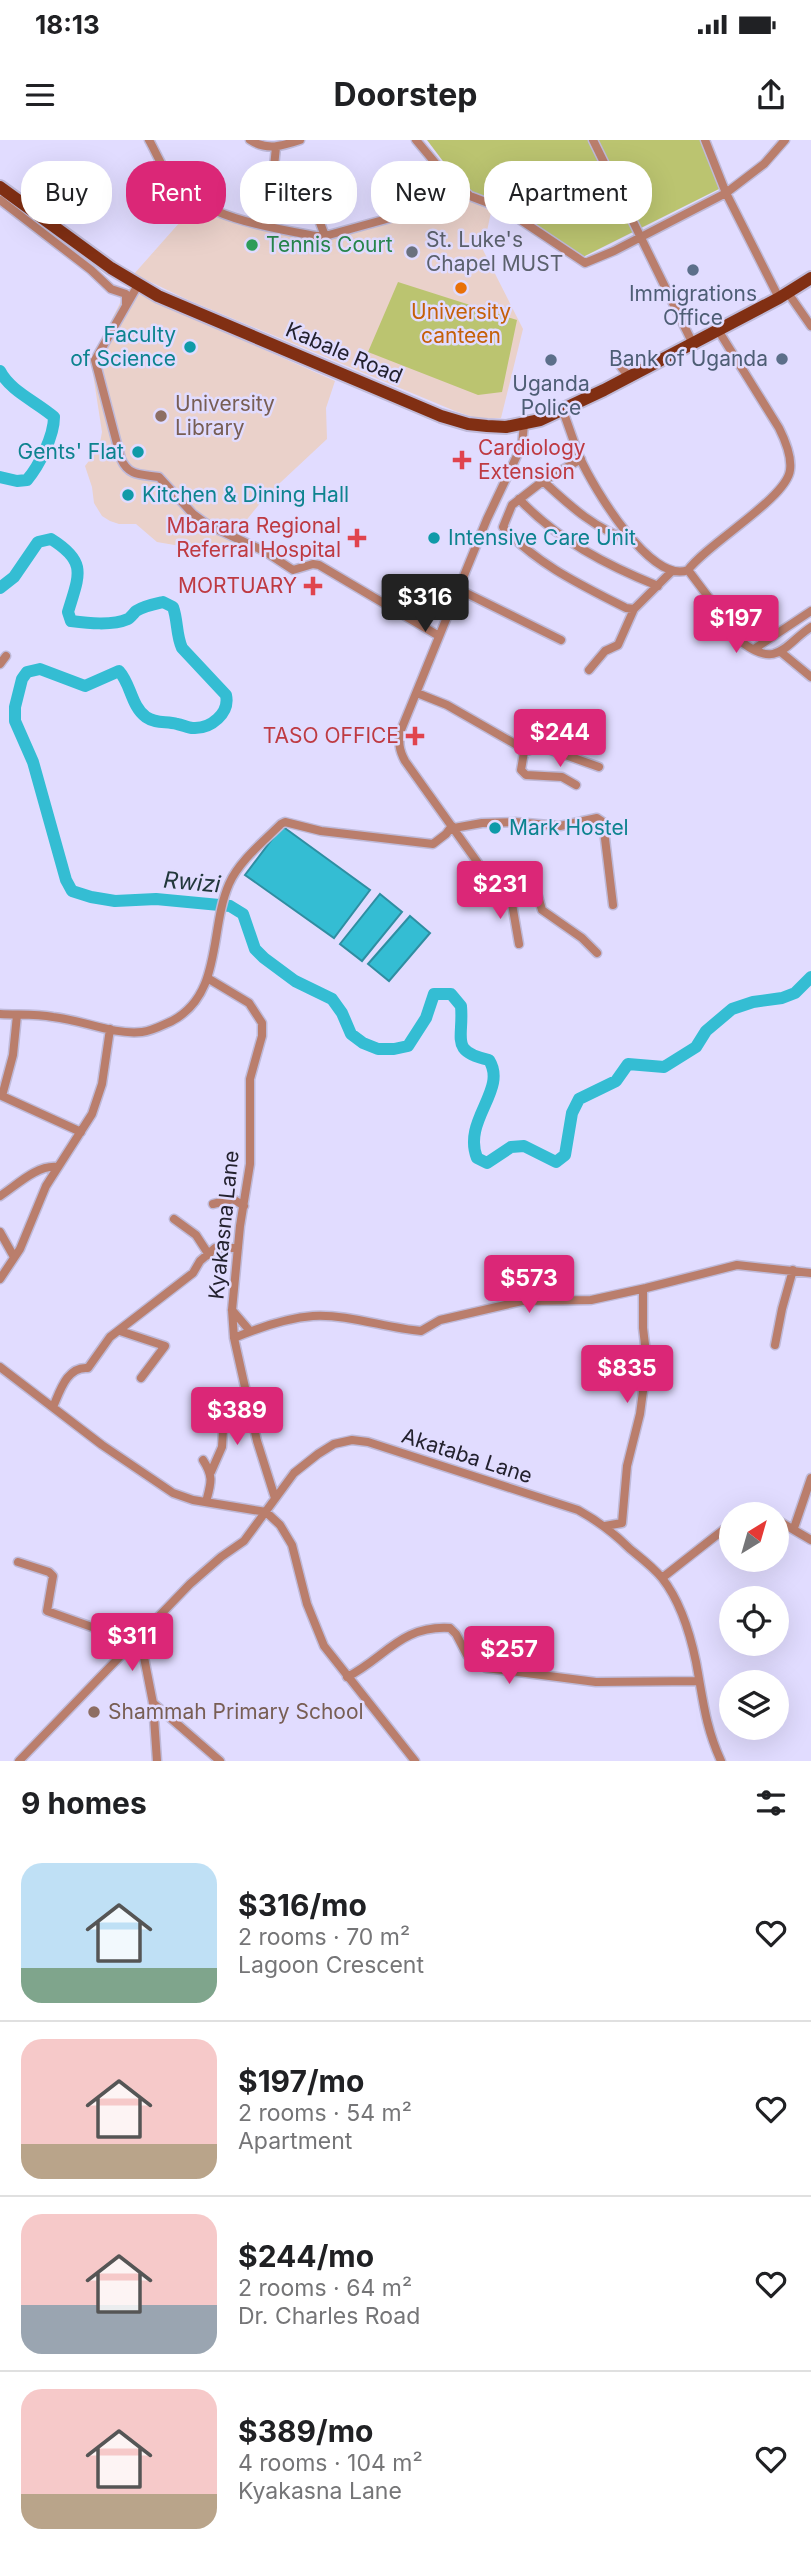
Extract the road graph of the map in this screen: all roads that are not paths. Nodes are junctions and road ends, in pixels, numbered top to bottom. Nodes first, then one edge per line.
1 (149, 140) edge
2 (250, 140) edge
3 (300, 140) edge
4 (416, 140) edge
5 (593, 140) edge
6 (705, 140) edge
7 (785, 140) edge
8 (276, 147) junction
9 (433, 161) edge
10 (0, 187) edge
11 (726, 193) junction
12 (470, 196) edge
13 (0, 200) edge
14 (371, 223) edge
15 (325, 236) junction
16 (640, 236) junction
17 (811, 278) edge
18 (138, 285) junction
19 (811, 287) edge
20 (786, 295) junction
21 (126, 304) junction
22 (811, 326) edge
23 (718, 330) junction
24 (693, 344) junction
25 (618, 363) dead end
26 (629, 377) junction
27 (563, 411) junction
28 (524, 424) junction
29 (581, 459) junction
30 (543, 481) junction
31 (519, 499) junction
32 (633, 541) junction
33 (688, 570) junction
34 (671, 572) junction
35 (658, 586) junction
36 (458, 589) junction
37 (634, 610) junction
38 (811, 611) edge
39 (811, 627) edge
40 (439, 636) junction
41 (561, 640) dead end
42 (754, 649) junction
43 (782, 653) junction
44 (6, 656) dead end
45 (0, 664) edge
46 (589, 670) dead end
47 (811, 677) edge
48 (417, 694) junction
49 (524, 752) junction
50 (599, 767) dead end
51 (576, 785) dead end
52 (453, 827) junction
53 (507, 890) junction
54 (613, 905) dead end
55 (519, 944) dead end
56 (597, 953) dead end
57 (209, 979) junction
58 (0, 1014) edge
59 (17, 1015) junction
60 (110, 1030) junction
61 (1, 1098) edge
62 (81, 1132) junction
63 (57, 1167) junction
64 (0, 1196) edge
65 (213, 1204) dead end
66 (244, 1206) junction
67 (174, 1219) dead end
68 (0, 1232) edge
69 (238, 1248) junction
70 (209, 1255) junction
71 (13, 1257) junction
72 (793, 1270) junction
73 (811, 1273) edge
74 (0, 1279) edge
75 (643, 1289) junction
76 (232, 1310) junction
77 (120, 1331) junction
78 (250, 1331) junction
79 (234, 1338) junction
80 (775, 1345) dead end
81 (0, 1367) edge
82 (141, 1378) dead end
83 (53, 1407) junction
84 (224, 1413) dead end
85 (203, 1460) dead end
86 (211, 1472) junction
87 (811, 1478) edge
88 (275, 1498) junction
89 (205, 1502) junction
90 (266, 1511) junction
91 (605, 1526) junction
92 (789, 1526) edge
93 (794, 1528) junction
94 (719, 1533) edge
95 (811, 1540) edge
96 (18, 1563) dead end
97 (662, 1578) junction
98 (137, 1640) junction
99 (347, 1677) junction
100 (698, 1681) junction
101 (153, 1703) junction
102 (19, 1761) edge
103 (157, 1761) edge
104 (220, 1761) edge
105 (415, 1761) edge
106 (721, 1761) edge

1 - 15 street
2 - 8 street
3 - 8 street
4 - 9 street
5 - 16 street
6 - 11 street
7 - 11 street
8 - 15 street
10 - 18 main road, Kabale Road
11 - 16 street
11 - 20 street
12 - 16 street
13 - 21 street
14 - 15 street
16 - 24 street
17 - 20 main road
18 - 21 street
18 - 28 main road, Kabale Road
19 - 20 main road
20 - 22 street
20 - 23 main road, Kabale Road
21 - 40 street
23 - 24 main road, Kabale Road
23 - 33 street
24 - 26 main road, Kabale Road
25 - 26 street
26 - 27 main road, Kabale Road
27 - 28 main road, Kabale Road
27 - 29 street
28 - 36 street
29 - 30 street
29 - 32 street
30 - 31 street
30 - 32 street
31 - 35 street
31 - 37 street
32 - 34 street
33 - 34 street
33 - 42 street
34 - 35 street
35 - 37 street
36 - 40 street
36 - 41 street
37 - 46 street
38 - 42 street
39 - 43 street
40 - 48 street
42 - 43 street
43 - 47 street
44 - 45 street
48 - 49 street
48 - 52 street
49 - 50 street
49 - 51 street
52 - 53 street
52 - 54 street
52 - 57 street
53 - 55 street
53 - 56 street
57 - 60 street
57 - 66 street, Kyakasna Lane
58 - 59 street
59 - 60 street
59 - 61 street
60 - 62 street
61 - 62 street
62 - 63 street
63 - 64 street
63 - 71 street
65 - 66 street
66 - 69 street, Kyakasna Lane
67 - 70 street
68 - 71 street
69 - 70 street
69 - 76 street, Kyakasna Lane
70 - 77 street
71 - 74 street
72 - 73 street
72 - 75 street
72 - 80 street
75 - 78 street
75 - 91 street
76 - 78 street
76 - 79 street, Kyakasna Lane
77 - 82 street
77 - 83 street
78 - 79 street
79 - 88 street, Kyakasna Lane
81 - 83 street
83 - 89 street
84 - 86 street
85 - 86 street
86 - 89 street
87 - 93 street
88 - 90 street, Akataba Lane
88 - 91 street, Akataba Lane
89 - 90 street
90 - 98 street, Akataba Lane
90 - 99 street
91 - 97 street, Akataba Lane
92 - 93 street
93 - 95 street
94 - 97 street
96 - 98 street
97 - 100 street, Akataba Lane
98 - 101 street
98 - 102 street, Akataba Lane
99 - 100 street
99 - 105 street
100 - 106 street, Akataba Lane
101 - 103 street
101 - 104 street

